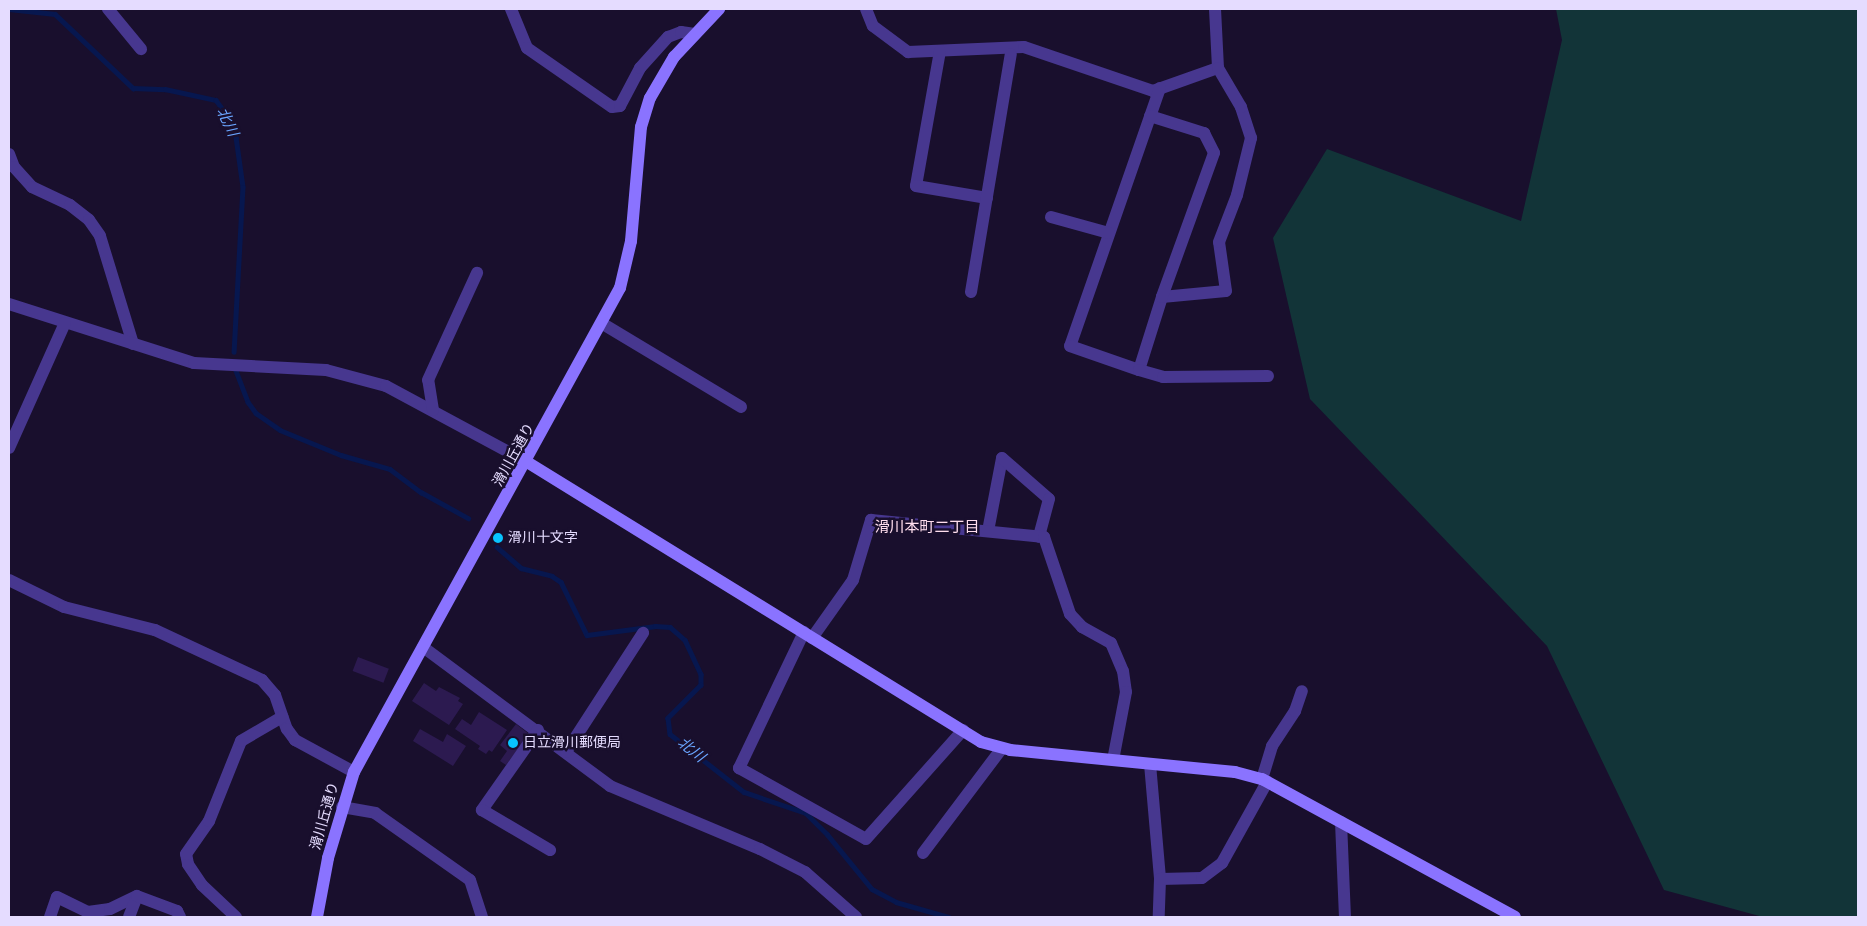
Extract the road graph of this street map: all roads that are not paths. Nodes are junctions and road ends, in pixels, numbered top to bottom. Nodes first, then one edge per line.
1 (108, 9) edge
2 (511, 9) edge
3 (719, 9) edge
4 (866, 9) edge
5 (1215, 9) edge
6 (695, 34) junction
7 (141, 49) dead end
8 (940, 50) junction
9 (1011, 54) dead end
10 (1218, 68) junction
11 (1160, 88) junction
12 (1150, 116) junction
13 (9, 154) edge
14 (987, 198) junction
15 (1051, 217) dead end
16 (1109, 233) junction
17 (477, 273) dead end
18 (971, 292) dead end
19 (1162, 297) junction
20 (9, 304) edge
21 (65, 323) junction
22 (603, 324) junction
23 (133, 344) junction
24 (1140, 370) junction
25 (1268, 376) dead end
26 (741, 407) dead end
27 (433, 410) junction
28 (9, 448) edge
29 (527, 462) junction
30 (988, 532) junction
31 (1039, 536) junction
32 (9, 580) edge
33 (643, 633) dead end
34 (808, 635) junction
35 (423, 647) junction
36 (1302, 691) dead end
37 (282, 717) junction
38 (538, 730) junction
39 (963, 730) junction
40 (1002, 748) junction
41 (566, 752) junction
42 (1113, 760) junction
43 (1150, 764) junction
44 (354, 772) junction
45 (1264, 780) junction
46 (342, 807) junction
47 (1341, 822) junction
48 (550, 850) dead end
49 (923, 853) dead end
50 (1160, 879) junction
51 (137, 896) junction
52 (50, 917) edge
53 (129, 917) edge
54 (180, 917) edge
55 (236, 917) edge
56 (317, 917) edge
57 (482, 917) edge
58 (856, 917) edge
59 (1159, 917) edge
60 (1345, 917) edge
61 (1515, 917) edge

1 - 7 street
2 - 6 street
3 - 6 street, 滑川丘通り
4 - 8 street
5 - 10 street
6 - 22 street, 滑川丘通り
8 - 11 street
8 - 14 street
9 - 14 street
10 - 11 street
10 - 19 street
11 - 12 street
12 - 16 street
12 - 19 street
13 - 23 street
14 - 18 street
15 - 16 street
16 - 24 street
17 - 27 street
19 - 24 street
20 - 21 street
21 - 23 street
21 - 28 street
22 - 26 street
22 - 29 street, 滑川丘通り
23 - 27 street
24 - 25 street
27 - 29 street
29 - 34 street
29 - 35 street, 滑川丘通り
30 - 31 street
30 - 31 street
30 - 34 street
31 - 42 street
32 - 37 street
33 - 41 street
34 - 39 street
34 - 39 street
35 - 38 street
35 - 44 street, 滑川丘通り
36 - 45 street
37 - 44 street
37 - 55 street
38 - 41 street
38 - 48 street
39 - 40 street
40 - 42 street
40 - 49 street
41 - 58 street
42 - 43 street
43 - 45 street
43 - 50 street
44 - 46 street, 滑川丘通り
45 - 47 street
45 - 50 street
46 - 56 street, 滑川丘通り
46 - 57 street
47 - 60 street
47 - 61 street
50 - 59 street
51 - 52 street
51 - 53 street
51 - 54 street

